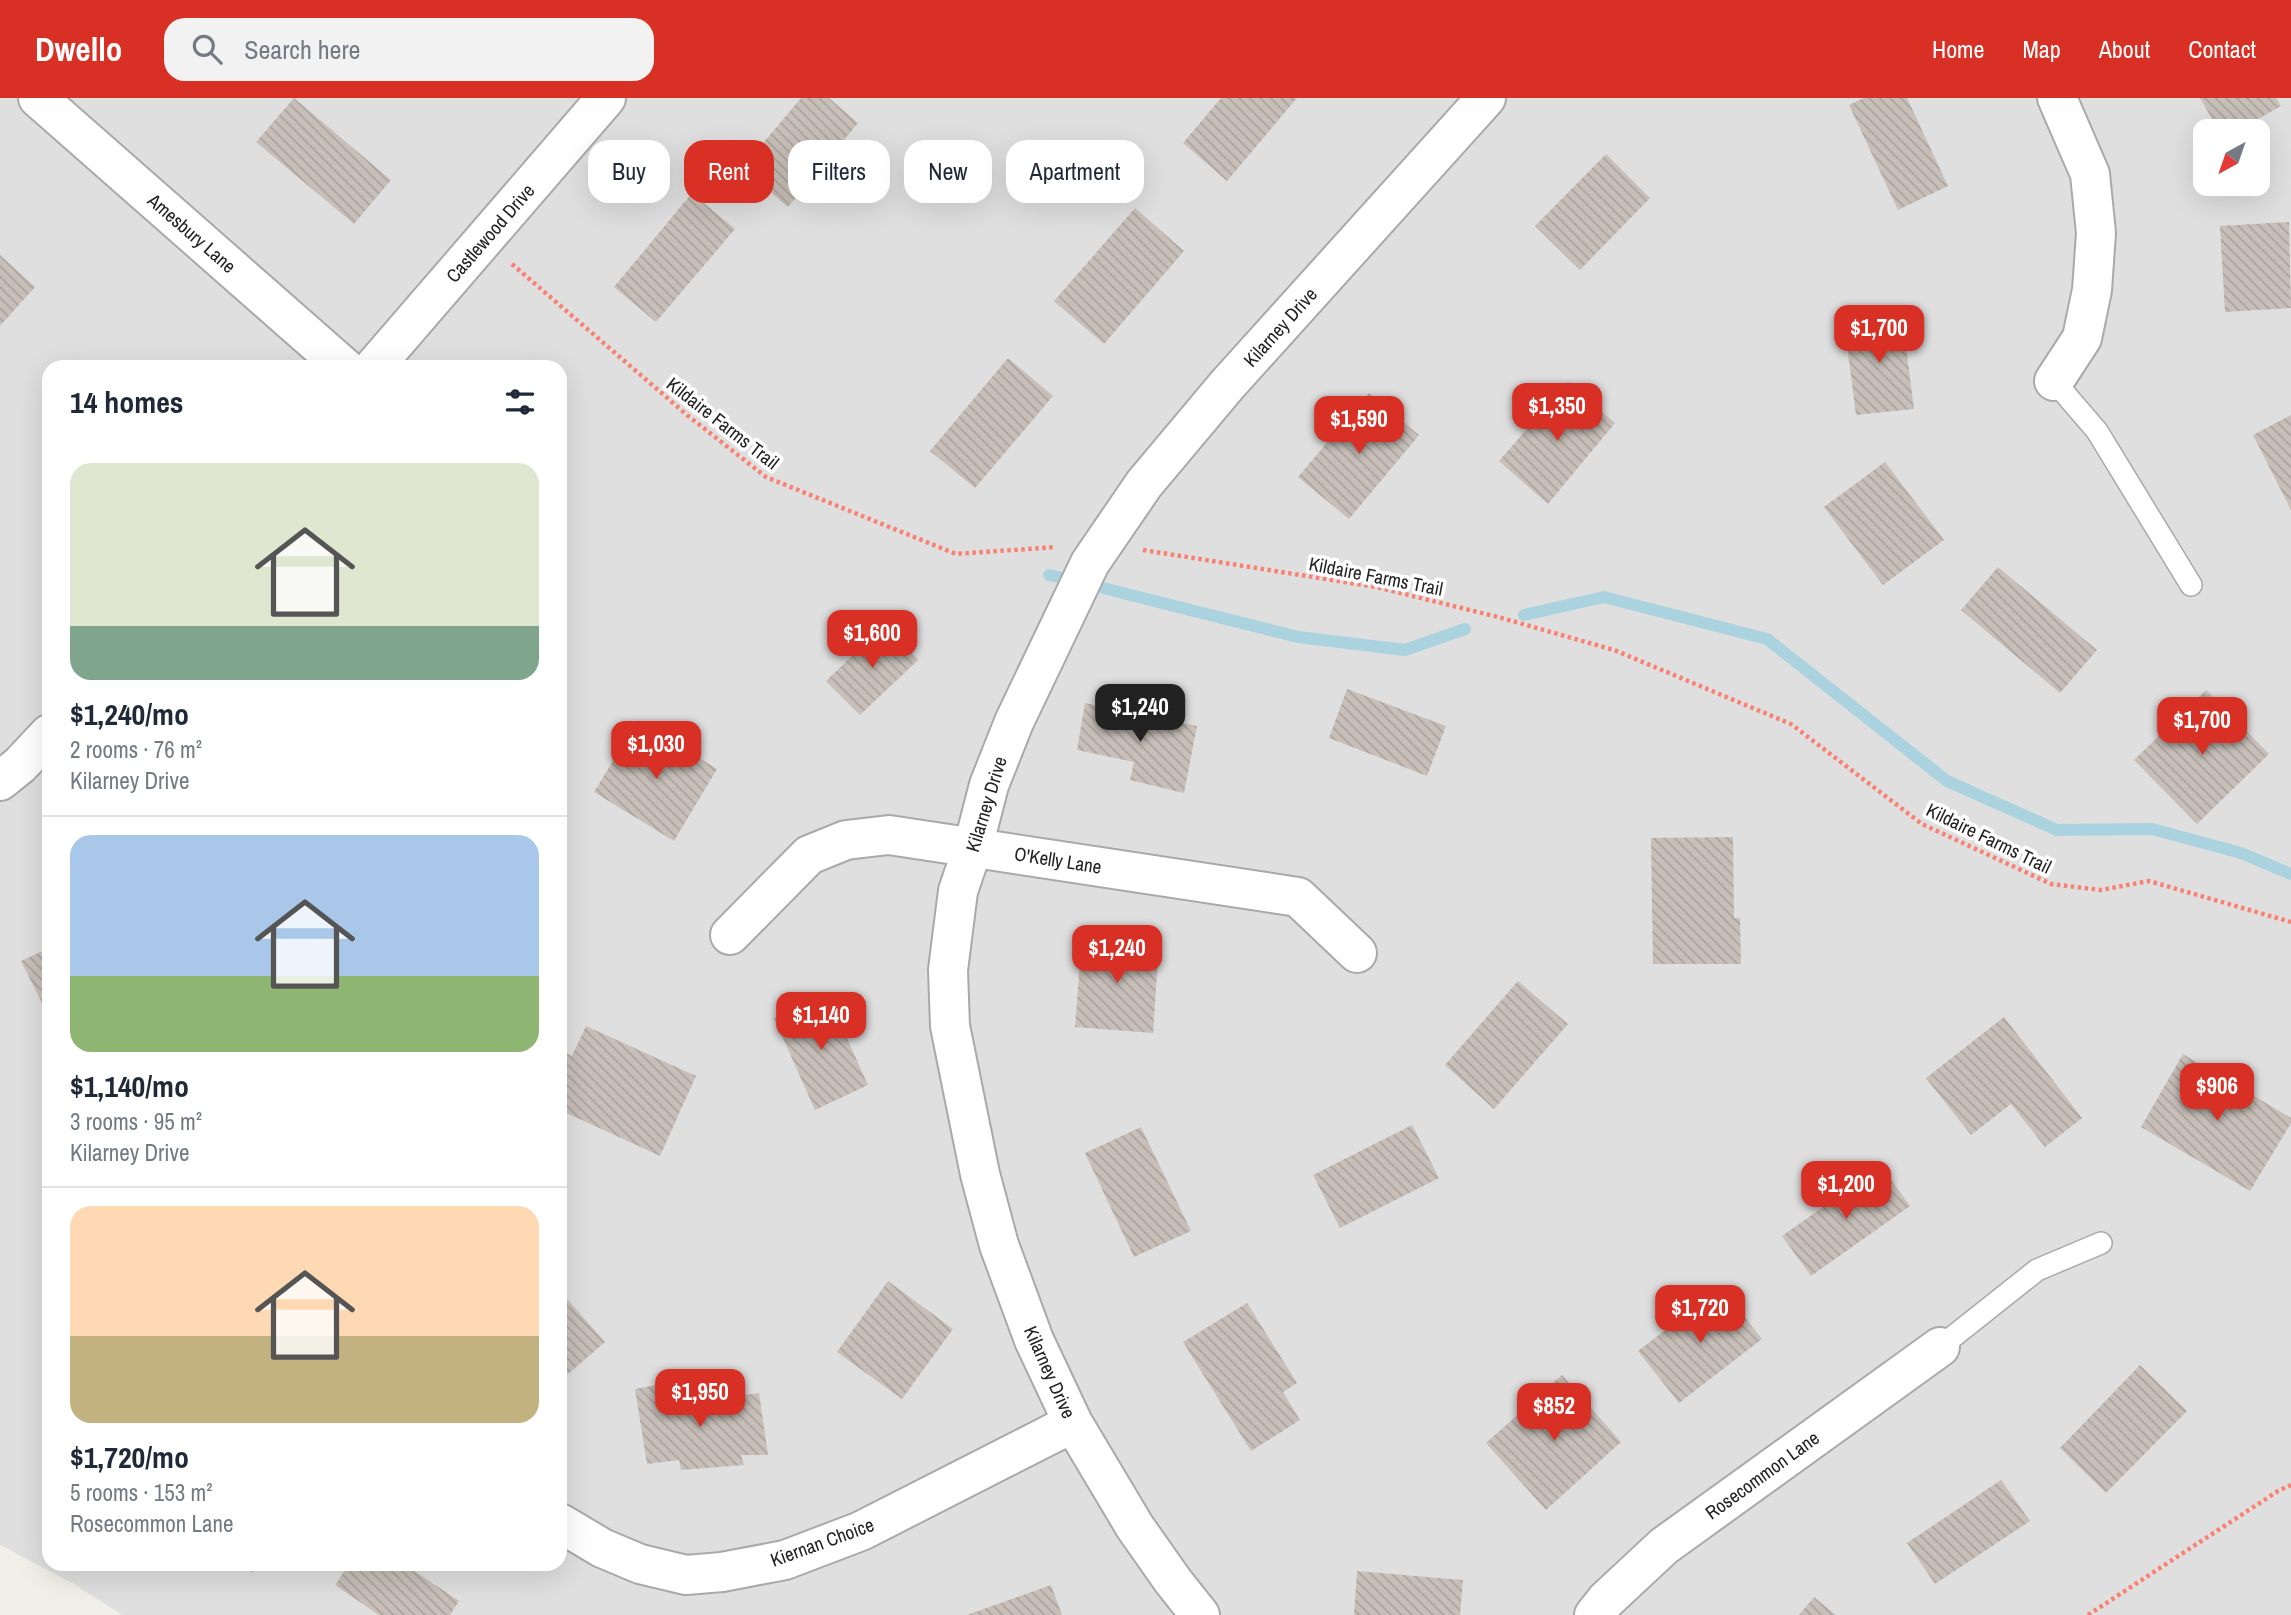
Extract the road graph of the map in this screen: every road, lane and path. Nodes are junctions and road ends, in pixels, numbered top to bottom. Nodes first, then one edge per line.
1 (38, 98) edge
2 (606, 98) edge
3 (1486, 98) edge
4 (2057, 98) edge
5 (484, 240) junction
6 (336, 360) edge
7 (380, 360) edge
8 (2054, 381) joint
9 (1105, 544) junction
10 (2191, 585) dead end
11 (42, 741) edge
12 (0, 781) edge
13 (973, 847) junction
14 (2291, 922) edge
15 (730, 935) dead end
16 (1357, 953) dead end
17 (2101, 1243) dead end
18 (1940, 1347) joint
19 (1073, 1423) junction
20 (2291, 1485) edge
21 (567, 1527) edge
22 (1200, 1615) edge
23 (1594, 1615) edge
24 (2088, 1615) edge

1 - 6 street, Amesbury Lane
2 - 5 street, Castlewood Drive
3 - 9 street, Kilarney Drive
4 - 8 street
5 - 7 street, Castlewood Drive
5 - 9 path, Kildaire Farms Trail
8 - 10 lane
9 - 13 street, Kilarney Drive
9 - 14 path, Kildaire Farms Trail
11 - 12 street
13 - 15 street, O'Kelly Lane
13 - 16 street, O'Kelly Lane
13 - 19 street, Kilarney Drive
17 - 18 lane
18 - 23 street, Rosecommon Lane
19 - 21 street, Kiernan Choice
19 - 22 street, Kilarney Drive
20 - 24 path

